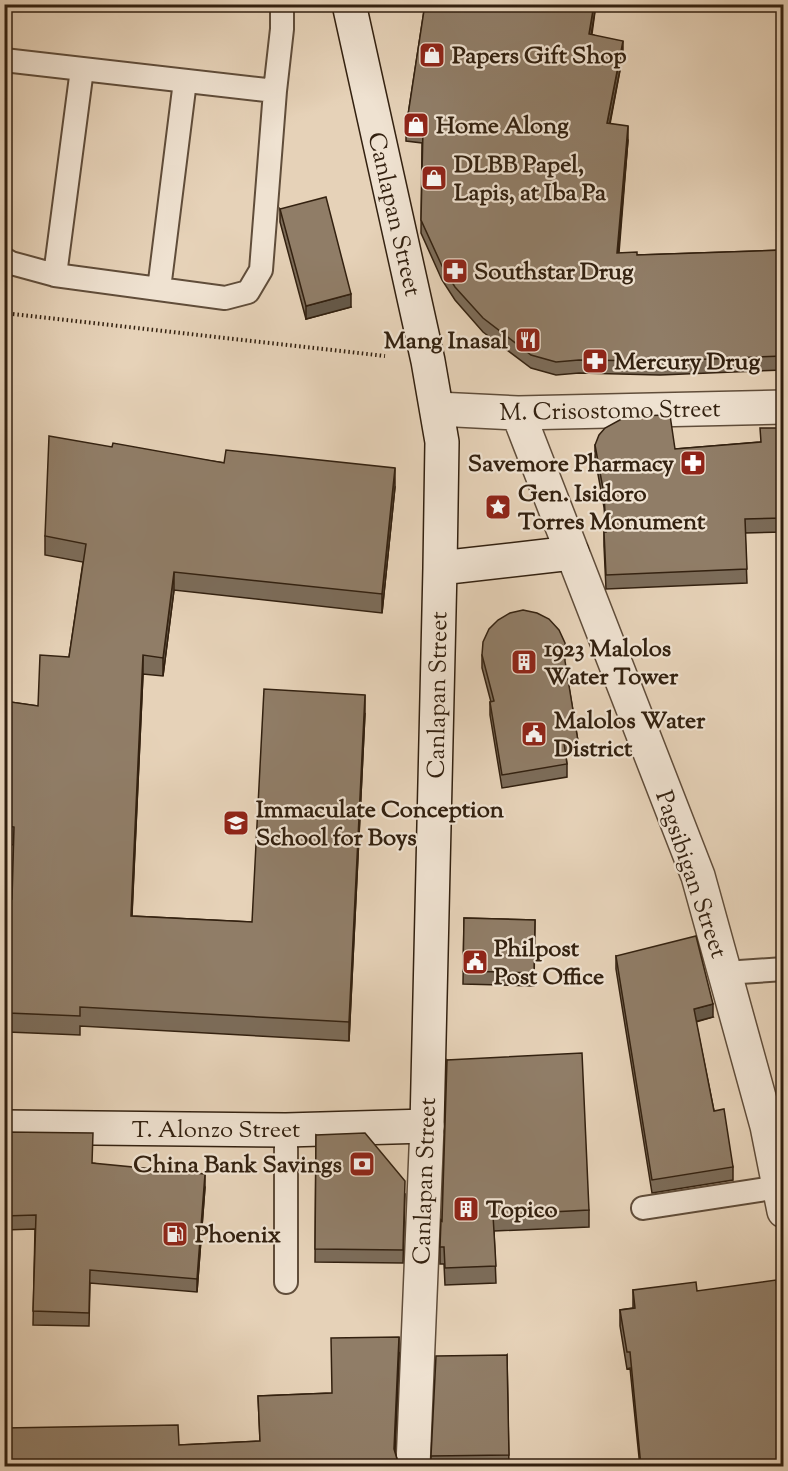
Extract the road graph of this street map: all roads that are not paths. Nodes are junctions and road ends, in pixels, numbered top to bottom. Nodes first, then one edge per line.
1 (282, 4) edge
2 (349, 4) edge
3 (4, 60) edge
4 (82, 69) junction
5 (185, 81) junction
6 (274, 92) junction
7 (4, 259) edge
8 (55, 275) junction
9 (159, 289) junction
10 (783, 407) edge
11 (437, 409) junction
12 (518, 413) junction
13 (572, 553) junction
14 (440, 568) junction
15 (783, 969) edge
16 (725, 973) junction
17 (427, 1126) junction
18 (4, 1127) edge
19 (285, 1130) junction
20 (781, 1199) edge
21 (643, 1208) dead end
22 (286, 1282) dead end
23 (413, 1467) edge

1 - 6 lane
2 - 11 main road, Canlapan Street
3 - 4 lane
4 - 5 lane
4 - 8 lane
5 - 6 lane
5 - 9 lane
6 - 9 lane
7 - 8 lane
8 - 9 lane
10 - 12 main road, M. Crisostomo Street
11 - 12 main road, M. Crisostomo Street
11 - 14 main road, Canlapan Street
12 - 13 main road, Pagsibigan Street
13 - 14 main road
13 - 16 main road, Pagsibigan Street
14 - 17 main road, Canlapan Street
15 - 16 lane
16 - 20 main road, Pagsibigan Street
17 - 19 main road, T. Alonzo Street
17 - 23 main road, Canlapan Street
18 - 19 main road, T. Alonzo Street
19 - 22 lane
20 - 21 lane

